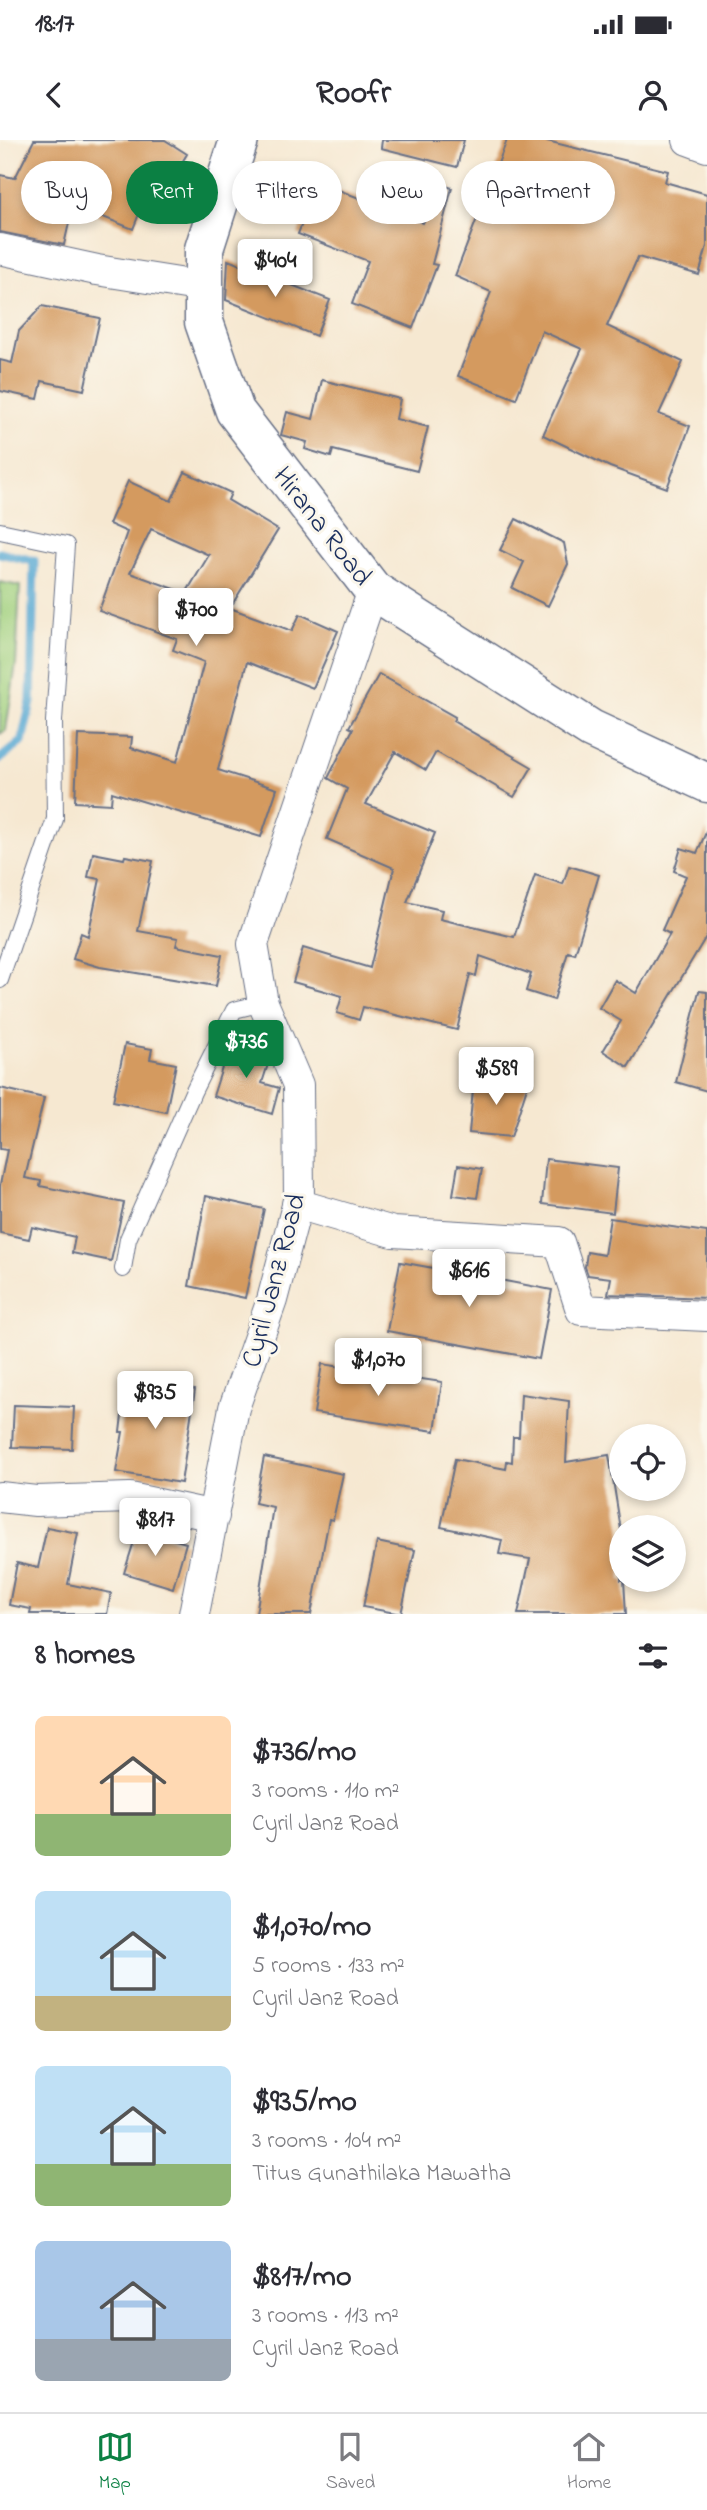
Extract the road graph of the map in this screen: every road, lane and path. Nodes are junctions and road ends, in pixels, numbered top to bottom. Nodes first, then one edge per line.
1 (239, 140) edge
2 (688, 140) edge
3 (707, 147) edge
4 (0, 249) edge
5 (204, 288) junction
6 (0, 531) edge
7 (373, 590) junction
8 (707, 783) edge
9 (0, 981) edge
10 (263, 1003) junction
11 (297, 1204) junction
12 (123, 1269) dead end
13 (707, 1316) edge
14 (0, 1497) edge
15 (214, 1517) junction
16 (194, 1614) edge

1 - 5 street, Hirana Road
2 - 3 street
4 - 5 street
5 - 7 street, Hirana Road
6 - 9 lane
7 - 8 street, Hirana Road
7 - 10 street, Cyril Janz Road
10 - 11 street, Cyril Janz Road
10 - 12 lane
11 - 13 street
11 - 15 street, Cyril Janz Road
14 - 15 street
15 - 16 street, Cyril Janz Road

